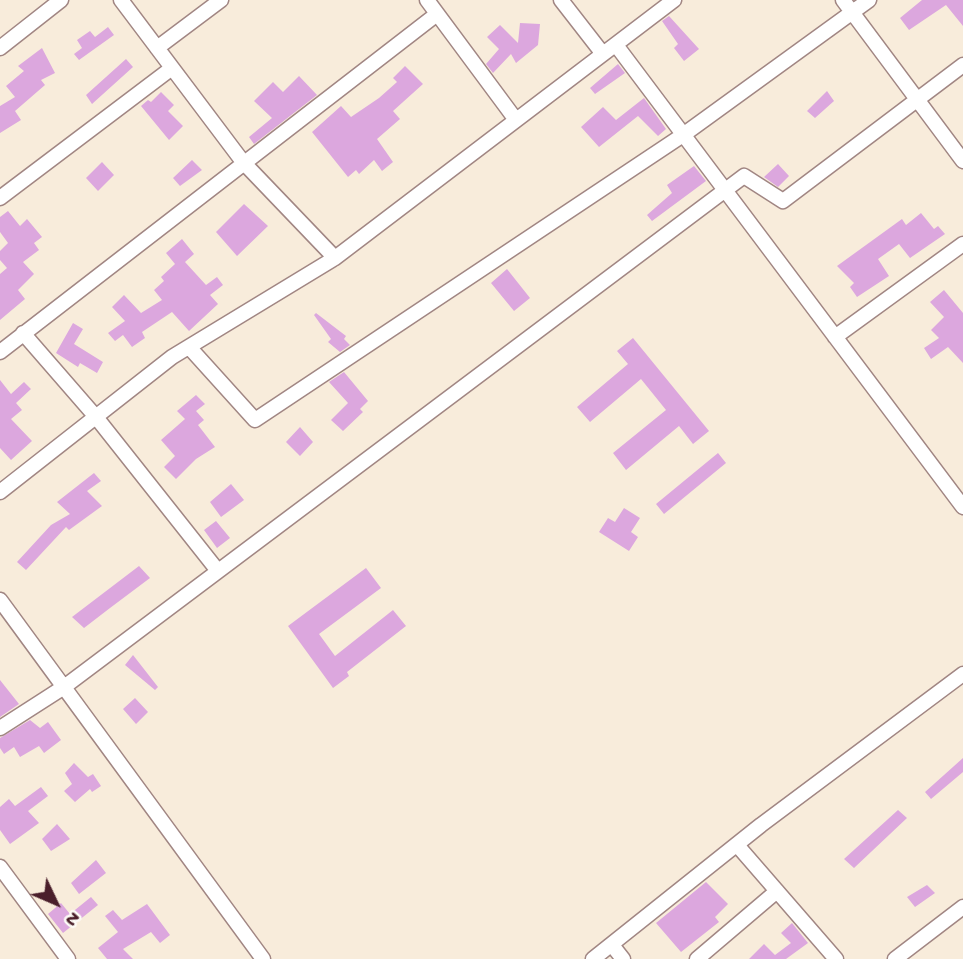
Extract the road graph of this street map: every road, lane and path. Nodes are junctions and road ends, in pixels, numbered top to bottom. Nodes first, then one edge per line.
1 (61, 0) edge
2 (121, 0) edge
3 (221, 0) edge
4 (427, 0) edge
5 (561, 0) edge
6 (674, 0) edge
7 (843, 0) edge
8 (869, 0) edge
9 (852, 12) junction
10 (437, 14) junction
11 (616, 45) junction
12 (0, 48) edge
13 (157, 48) junction
14 (603, 54) junction
15 (963, 65) edge
16 (172, 68) junction
17 (916, 100) junction
18 (516, 120) junction
19 (683, 135) junction
20 (963, 161) edge
21 (243, 162) junction
22 (724, 191) junction
23 (0, 198) edge
24 (963, 244) edge
25 (335, 258) junction
26 (23, 333) junction
27 (835, 337) junction
28 (2, 345) edge
29 (190, 347) junction
30 (96, 417) junction
31 (0, 492) edge
32 (963, 508) edge
33 (218, 571) junction
34 (0, 600) edge
35 (963, 674) edge
36 (64, 687) junction
37 (0, 728) edge
38 (737, 845) junction
39 (0, 867) edge
40 (777, 891) junction
41 (963, 907) edge
42 (612, 945) junction
43 (68, 959) edge
44 (263, 959) edge
45 (593, 959) edge
46 (623, 959) edge
47 (697, 959) edge
48 (836, 959) edge
49 (895, 959) edge

1 - 12 street
2 - 13 street
3 - 13 street
4 - 10 street
5 - 14 street
6 - 11 street
7 - 9 street
8 - 9 street
9 - 17 street
9 - 19 street
10 - 18 street
10 - 21 street
11 - 14 street
11 - 19 street
13 - 16 street
14 - 18 street
15 - 17 street
16 - 21 street
16 - 23 street
17 - 20 street
17 - 22 street
18 - 25 street
19 - 22 street
19 - 29 street
21 - 25 street
21 - 26 street
22 - 27 street
22 - 33 street
24 - 27 street
25 - 29 street
26 - 28 street
26 - 30 street
27 - 32 street
29 - 30 street
30 - 31 street
30 - 33 street
33 - 36 street
34 - 36 street
35 - 38 street
36 - 37 street
36 - 44 street
38 - 40 street
38 - 42 street
39 - 43 street
40 - 47 street
40 - 48 street
41 - 49 street
42 - 45 street
42 - 46 street

